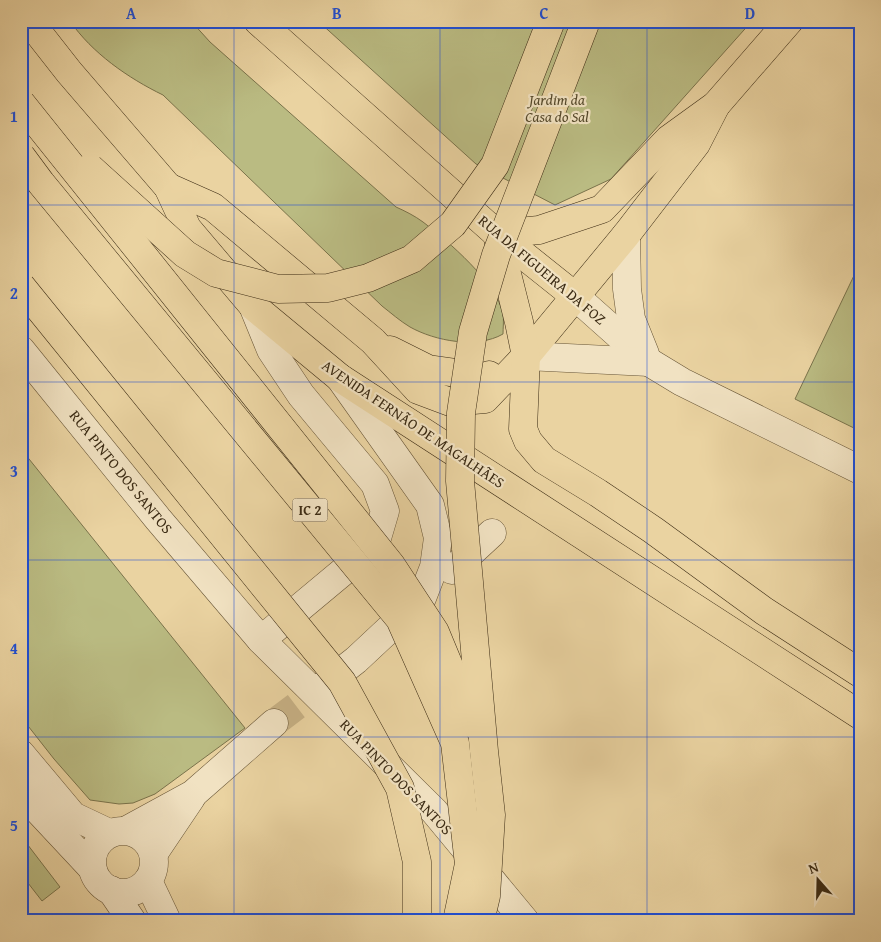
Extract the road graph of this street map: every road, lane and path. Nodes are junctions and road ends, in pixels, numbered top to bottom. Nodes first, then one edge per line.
1 (29, 21) edge
2 (258, 21) edge
3 (551, 21) edge
4 (586, 21) edge
5 (789, 21) edge
6 (716, 105) junction
7 (24, 107) edge
8 (21, 156) edge
9 (168, 187) junction
10 (497, 234) junction
11 (626, 235) junction
12 (21, 286) edge
13 (576, 297) junction
14 (253, 306) junction
15 (21, 350) edge
16 (526, 356) junction
17 (649, 362) junction
18 (340, 378) junction
19 (860, 470) edge
20 (438, 538) junction
21 (422, 598) junction
22 (260, 640) junction
23 (860, 673) edge
24 (324, 684) tunnel mouth
25 (860, 715) edge
26 (274, 723) tunnel mouth
27 (484, 751) junction
28 (21, 754) edge
29 (21, 792) edge
30 (193, 794) junction
31 (118, 832) junction
32 (154, 853) junction
33 (92, 868) junction
34 (148, 882) junction
35 (111, 890) junction
36 (132, 921) edge
37 (166, 921) edge
38 (417, 921) edge
39 (457, 921) edge
40 (480, 921) edge
41 (524, 921) edge

1 - 9 main road, AVENIDA FERNÃO DE MAGALHÃES
2 - 10 main road, RUA DA FIGUEIRA DA FOZ
3 - 7 main road, bridge
4 - 27 main road, bridge
5 - 6 main road
6 - 10 main road
6 - 11 main road
7 - 27 main road, IC 2, bridge
8 - 39 main road, IC 2, bridge
9 - 14 main road, AVENIDA FERNÃO DE MAGALHÃES
9 - 16 main road
10 - 13 main road, RUA DA FIGUEIRA DA FOZ
10 - 16 main road
11 - 13 main road
11 - 17 street
12 - 38 main road, bridge
13 - 16 main road
13 - 17 street, RUA DA FIGUEIRA DA FOZ
14 - 18 main road, AVENIDA FERNÃO DE MAGALHÃES
14 - 22 street
15 - 22 street, RUA PINTO DOS SANTOS
16 - 17 street
16 - 23 main road
17 - 19 street, RUA DA FIGUEIRA DA FOZ
18 - 20 street
18 - 25 main road, AVENIDA FERNÃO DE MAGALHÃES
20 - 21 street
20 - 21 street
21 - 24 street
22 - 41 street, RUA PINTO DOS SANTOS
26 - 30 street
27 - 40 main road, IC 2, bridge
28 - 31 street
29 - 33 street
30 - 31 street
30 - 32 street
31 - 32 street
31 - 33 street
32 - 34 street
33 - 35 street
34 - 35 street
34 - 37 street
35 - 36 street

